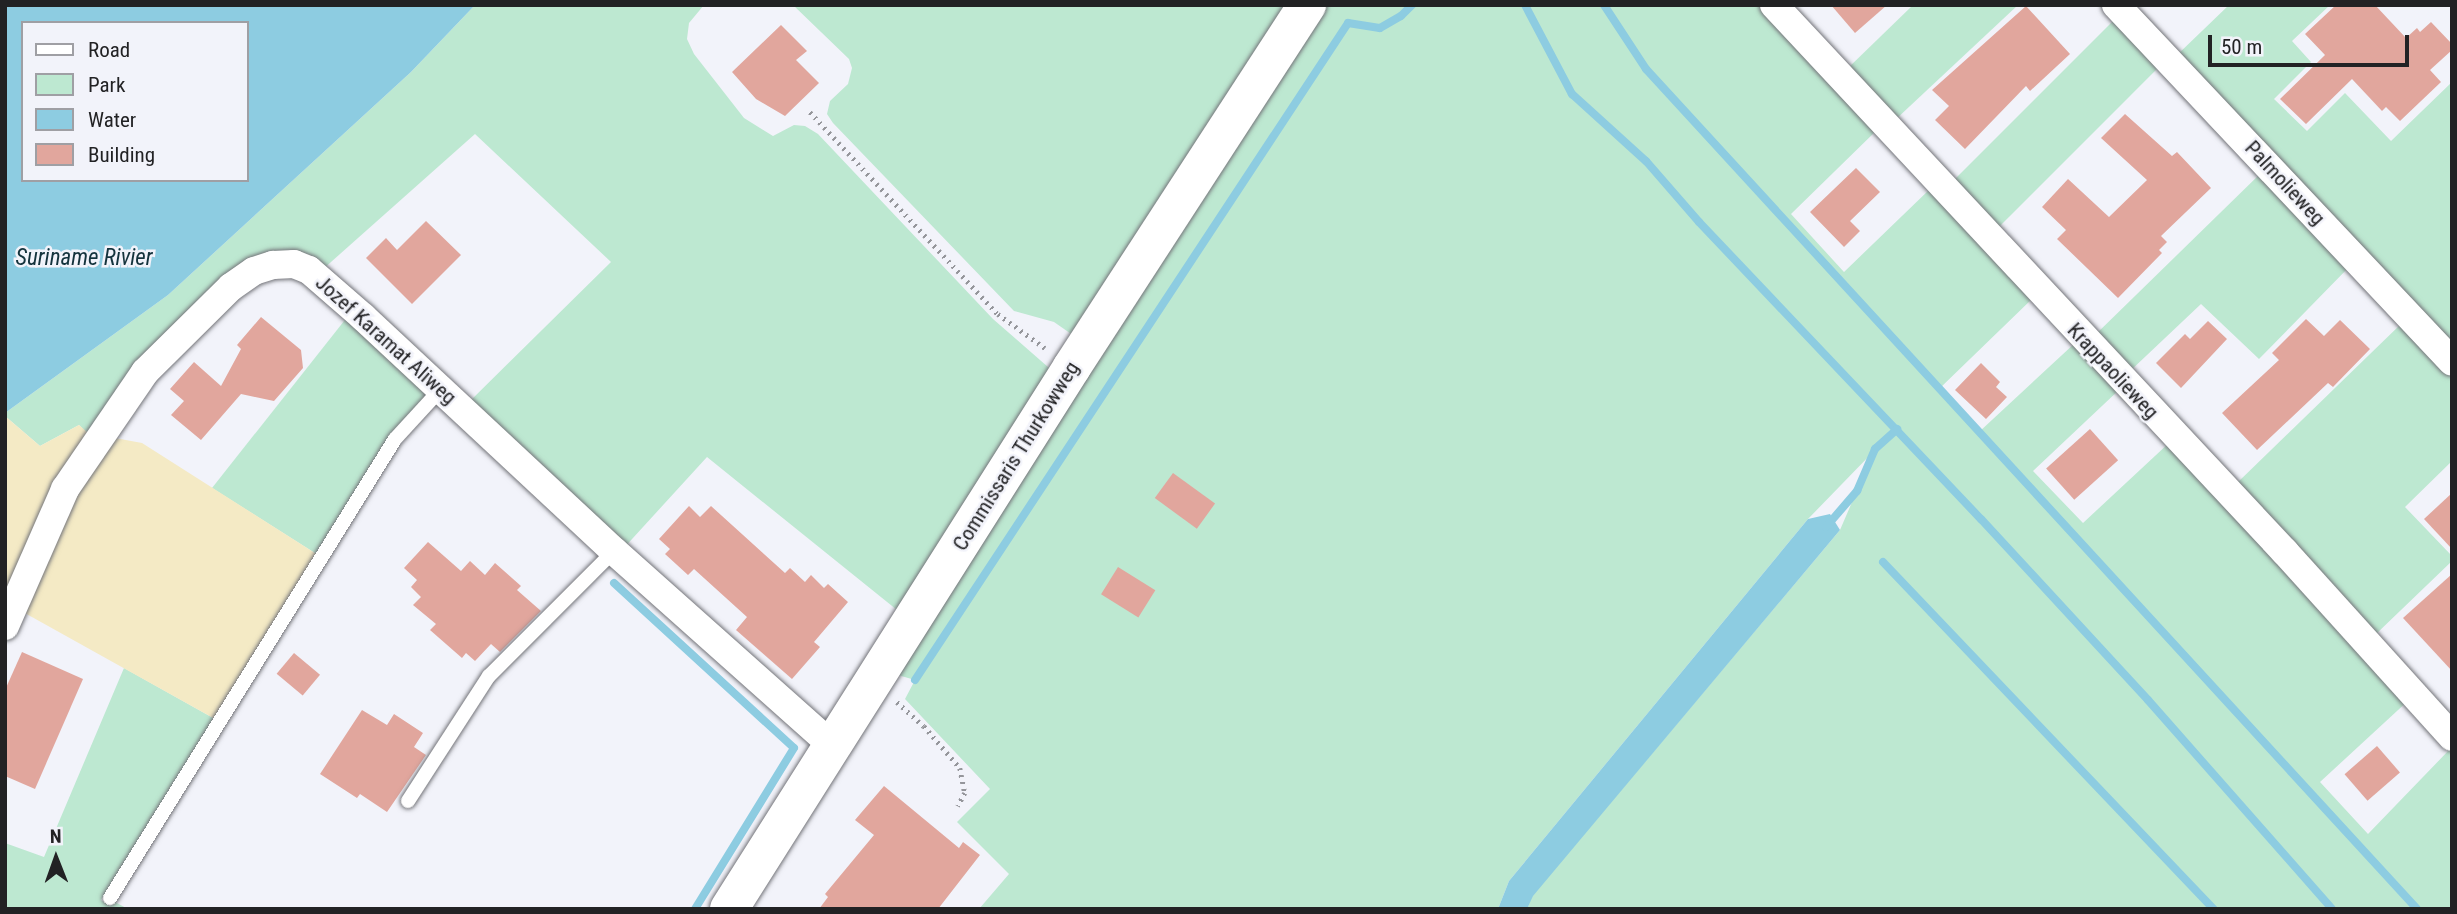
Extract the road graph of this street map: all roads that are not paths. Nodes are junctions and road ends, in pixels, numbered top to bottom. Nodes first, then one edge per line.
1 (1307, 5) edge
2 (1774, 5) edge
3 (2116, 5) edge
4 (2452, 362) edge
5 (441, 389) junction
6 (614, 551) junction
7 (5, 626) edge
8 (2452, 737) edge
9 (832, 745) junction
10 (408, 801) dead end
11 (110, 898) dead end
12 (729, 909) edge

1 - 9 main road, Commissaris Thurkowweg
2 - 8 street, Krappaolieweg
3 - 4 street, Palmolieweg
5 - 6 street, Jozef Karamat Aliweg
5 - 7 street, Jozef Karamat Aliweg
5 - 11 lane
6 - 9 street, Jozef Karamat Aliweg
6 - 10 lane
9 - 12 main road, Commissaris Thurkowweg

